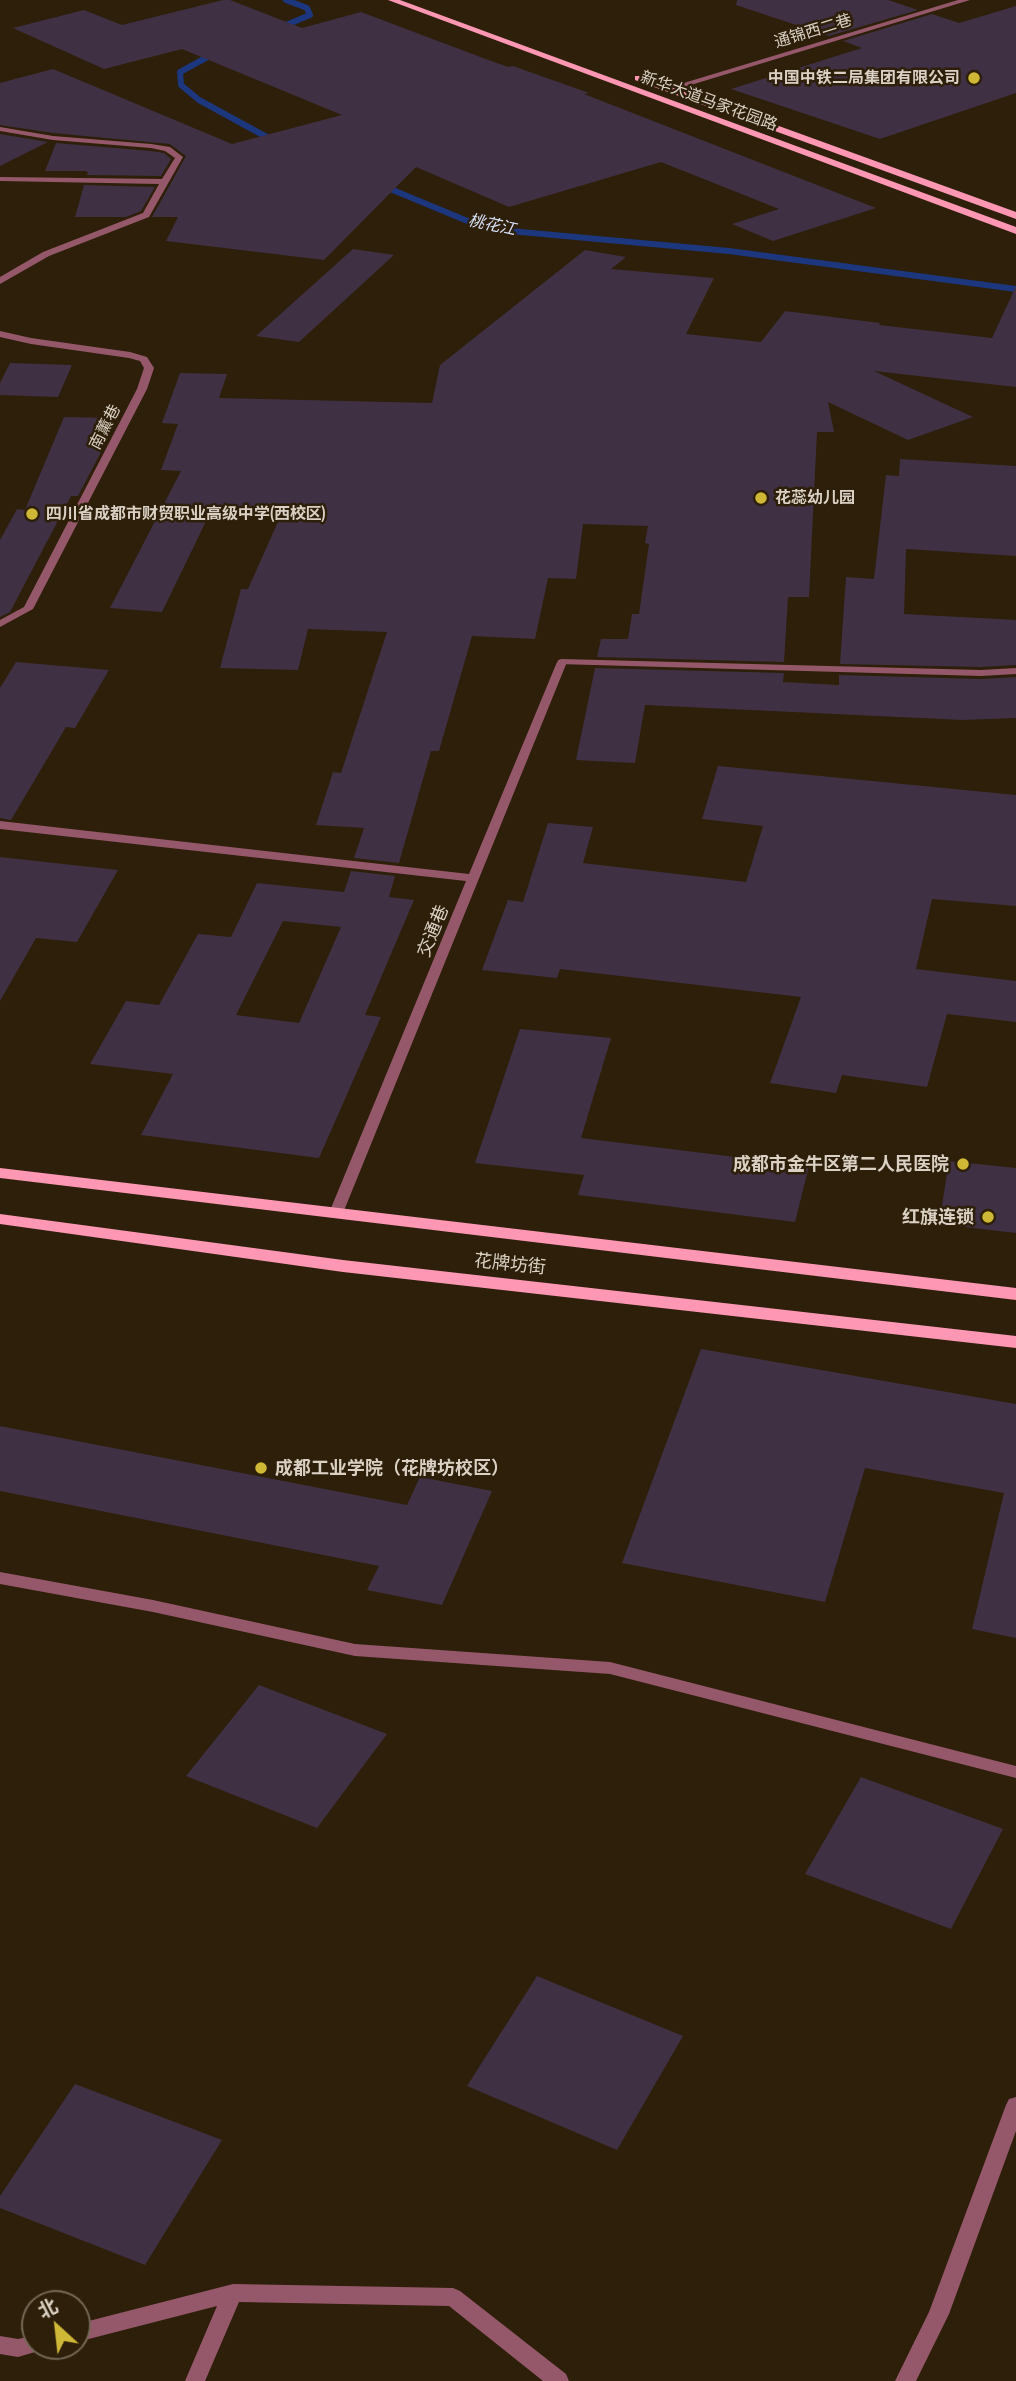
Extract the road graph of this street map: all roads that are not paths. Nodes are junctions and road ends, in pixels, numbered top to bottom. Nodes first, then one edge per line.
1 (392, 0) edge
2 (425, 0) edge
3 (966, 0) edge
4 (476, 19) dead end
5 (629, 75) dead end
6 (667, 89) junction
7 (0, 129) edge
8 (0, 179) edge
9 (166, 182) junction
10 (1016, 216) edge
11 (1016, 231) edge
12 (0, 281) edge
13 (0, 334) edge
14 (0, 625) edge
15 (1016, 671) edge
16 (0, 825) edge
17 (474, 878) junction
18 (0, 1173) edge
19 (336, 1213) junction
20 (0, 1219) edge
21 (1016, 1294) edge
22 (1016, 1342) edge
23 (0, 1578) edge
24 (1016, 1772) edge
25 (1016, 2105) edge
26 (233, 2293) junction
27 (91, 2329) edge
28 (0, 2345) edge
29 (21, 2347) edge
30 (195, 2381) edge
31 (559, 2381) edge
32 (905, 2381) edge

1 - 11 main road, 新华大道马家花园路
2 - 4 main road
3 - 6 street, 通锦西二巷
5 - 6 main road, 新华大道马家花园路
6 - 10 main road, 新华大道马家花园路
7 - 9 street
8 - 9 street
9 - 12 street
13 - 14 street, 南薰巷
15 - 17 street, 交通巷
16 - 17 street
17 - 19 street, 交通巷
18 - 19 main road, 花牌坊街
19 - 21 main road, 花牌坊街
20 - 22 main road, 花牌坊街
23 - 24 street
25 - 32 street
26 - 27 street
26 - 30 street
26 - 31 street
28 - 29 street

